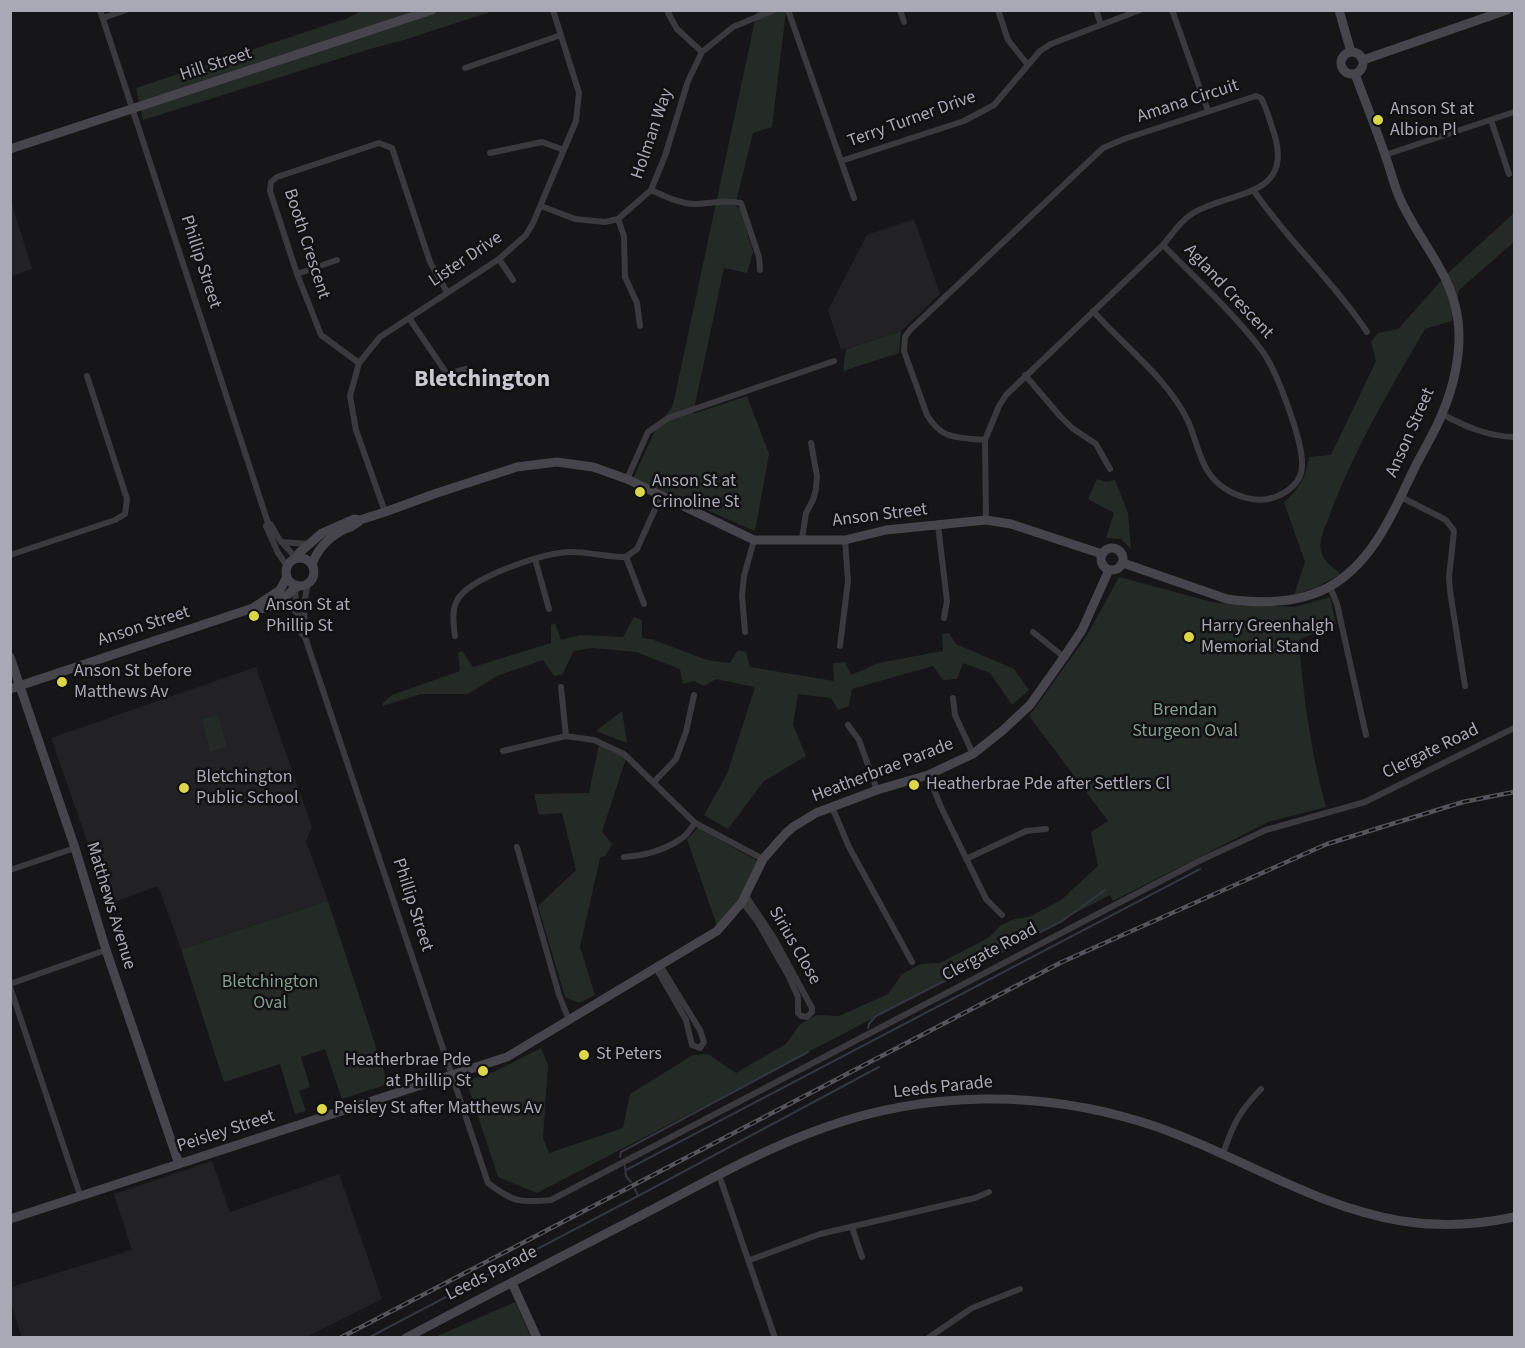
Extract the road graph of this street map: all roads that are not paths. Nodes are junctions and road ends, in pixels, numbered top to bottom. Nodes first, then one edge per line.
1 (100, 10) edge
2 (126, 10) edge
3 (432, 10) edge
4 (553, 10) edge
5 (670, 10) edge
6 (774, 10) edge
7 (788, 10) edge
8 (900, 10) edge
9 (999, 10) edge
10 (1096, 10) edge
11 (1140, 10) edge
12 (1172, 10) edge
13 (1339, 10) edge
14 (1507, 10) edge
15 (103, 18) junction
16 (904, 22) dead end
17 (1101, 25) junction
18 (561, 35) junction
19 (702, 52) junction
20 (1351, 52) junction
21 (1363, 60) junction
22 (1028, 65) junction
23 (465, 68) dead end
24 (1355, 74) junction
25 (133, 110) junction
26 (1208, 111) junction
27 (1515, 112) edge
28 (1491, 120) junction
29 (10, 149) edge
30 (564, 150) junction
31 (490, 153) dead end
32 (1385, 155) junction
33 (841, 161) junction
34 (1509, 174) dead end
35 (651, 190) junction
36 (1254, 191) junction
37 (854, 198) dead end
38 (541, 206) junction
39 (618, 219) junction
40 (1163, 245) junction
41 (499, 259) junction
42 (337, 260) dead end
43 (760, 270) dead end
44 (297, 274) junction
45 (513, 280) dead end
46 (447, 292) junction
47 (1093, 311) junction
48 (409, 318) junction
49 (640, 326) dead end
50 (1367, 332) dead end
51 (834, 361) dead end
52 (359, 363) junction
53 (466, 369) dead end
54 (1025, 375) junction
55 (87, 376) dead end
56 (1442, 414) junction
57 (1515, 437) edge
58 (985, 440) junction
59 (811, 443) dead end
60 (1110, 469) dead end
61 (627, 479) junction
62 (661, 496) junction
63 (1401, 497) junction
64 (385, 512) junction
65 (360, 520) junction
66 (986, 520) junction
67 (268, 523) junction
68 (938, 525) junction
69 (802, 539) junction
70 (754, 540) junction
71 (845, 540) junction
72 (281, 542) junction
73 (309, 544) junction
74 (1102, 554) junction
75 (10, 555) edge
76 (626, 557) junction
77 (297, 558) junction
78 (536, 559) junction
79 (1122, 563) junction
80 (312, 565) junction
81 (287, 566) junction
82 (1109, 570) junction
83 (287, 577) junction
84 (308, 582) junction
85 (297, 585) junction
86 (1330, 586) junction
87 (277, 602) junction
88 (644, 604) dead end
89 (253, 608) junction
90 (549, 609) dead end
91 (297, 614) junction
92 (944, 618) dead end
93 (745, 632) dead end
94 (1033, 632) dead end
95 (455, 636) dead end
96 (305, 637) junction
97 (840, 646) dead end
98 (10, 657) edge
99 (1064, 657) junction
100 (1465, 686) dead end
101 (15, 687) edge
102 (561, 687) dead end
103 (694, 695) dead end
104 (952, 698) dead end
105 (848, 725) dead end
106 (1515, 728) edge
107 (1366, 735) dead end
108 (566, 736) junction
109 (503, 751) dead end
110 (974, 754) junction
111 (928, 775) junction
112 (654, 782) junction
113 (876, 790) junction
114 (832, 807) junction
115 (695, 823) junction
116 (1046, 829) dead end
117 (75, 848) junction
118 (517, 848) dead end
119 (624, 857) dead end
120 (764, 859) junction
121 (966, 859) junction
122 (10, 870) edge
123 (744, 899) junction
124 (1002, 915) dead end
125 (106, 950) junction
126 (912, 962) dead end
127 (658, 966) junction
128 (10, 985) edge
129 (569, 1020) junction
130 (451, 1075) junction
131 (1261, 1089) dead end
132 (1223, 1154) junction
133 (179, 1164) junction
134 (719, 1175) junction
135 (488, 1183) joint
136 (989, 1192) dead end
137 (80, 1195) junction
138 (1515, 1217) edge
139 (10, 1219) edge
140 (852, 1227) junction
141 (862, 1257) dead end
142 (750, 1260) junction
143 (512, 1283) junction
144 (1020, 1289) dead end
145 (406, 1338) edge
146 (537, 1338) edge
147 (775, 1338) edge
148 (928, 1338) edge

1 - 15 street, Phillip Street
2 - 15 street
3 - 25 street, Hill Street
4 - 18 street, Lister Drive
5 - 19 street
6 - 19 street, Holman Way
7 - 33 street
8 - 16 street
9 - 22 street
10 - 17 street
11 - 17 street, Terry Turner Drive
12 - 26 street
13 - 20 street
14 - 21 street
15 - 25 street, Phillip Street
17 - 22 street, Terry Turner Drive
18 - 23 street
18 - 30 street, Lister Drive
19 - 35 street, Holman Way
20 - 21 street
20 - 24 street
21 - 24 street
22 - 33 street, Terry Turner Drive
24 - 32 street, Anson Street
25 - 29 street, Hill Street
25 - 67 street, Phillip Street
26 - 36 street, Amana Circuit
26 - 58 street, Amana Circuit
27 - 28 street
28 - 32 street
28 - 34 street
30 - 31 street
30 - 38 street, Lister Drive
32 - 56 street, Anson Street
33 - 37 street
35 - 39 street, Holman Way
35 - 43 street
36 - 40 street, Amana Circuit
36 - 50 street
38 - 39 street
38 - 41 street, Lister Drive
39 - 49 street
40 - 47 street, Amana Circuit
40 - 47 street, Agland Crescent
41 - 45 street
41 - 46 street, Lister Drive
42 - 44 street
44 - 46 street, Booth Crescent
44 - 52 street, Booth Crescent
46 - 48 street, Lister Drive
47 - 54 street, Amana Circuit
48 - 52 street, Lister Drive
48 - 53 street
51 - 61 street
52 - 64 street, Lister Drive
54 - 58 street, Amana Circuit
54 - 60 street
55 - 75 street
56 - 57 street
56 - 63 street, Anson Street
58 - 66 street, Amana Circuit
59 - 69 street
61 - 62 street, Anson Street
61 - 64 street, Anson Street
62 - 70 street, Anson Street
62 - 76 street
63 - 86 street, Anson Street
63 - 100 street
64 - 65 street, Anson Street
65 - 73 street, Anson Street
65 - 80 street, Anson Street
66 - 68 street, Anson Street
66 - 74 street, Anson Street
67 - 72 street, Phillip Street
67 - 81 street, Phillip Street
68 - 71 street, Anson Street
68 - 92 street
69 - 70 street, Anson Street
69 - 71 street, Anson Street
70 - 93 street
71 - 97 street
72 - 73 street
72 - 77 street, Phillip Street
73 - 77 street, Anson Street
74 - 79 street
74 - 82 street
76 - 78 street
76 - 88 street
77 - 80 street
77 - 81 street
78 - 90 street
78 - 95 street
79 - 82 street
79 - 86 street, Anson Street
80 - 84 street
81 - 83 street
82 - 99 street, Heatherbrae Parade
83 - 85 street
83 - 89 street, Anson Street
84 - 85 street
84 - 96 street, Phillip Street
85 - 87 street, Anson Street
85 - 91 street, Phillip Street
86 - 107 street
87 - 89 street, Anson Street
87 - 91 street
89 - 101 street, Anson Street
91 - 96 street, Phillip Street
94 - 99 street
96 - 130 street, Phillip Street
98 - 101 street, Matthews Avenue
99 - 110 street, Heatherbrae Parade
101 - 117 street, Matthews Avenue
102 - 108 street
103 - 112 street
104 - 110 street
105 - 113 street
106 - 135 street, Clergate Road
108 - 109 street
108 - 112 street
110 - 111 street, Heatherbrae Parade
111 - 113 street, Heatherbrae Parade
111 - 121 street
112 - 115 street
113 - 114 street, Heatherbrae Parade
114 - 120 street, Heatherbrae Parade
114 - 126 street
115 - 119 street
115 - 120 street
116 - 121 street
117 - 122 street
117 - 125 street, Matthews Avenue
118 - 129 street
120 - 123 street, Heatherbrae Parade
121 - 124 street
123 - 123 street, Sirius Close
123 - 127 street, Heatherbrae Parade
125 - 128 street
125 - 133 street, Matthews Avenue
127 - 127 street
127 - 129 street, Heatherbrae Parade
128 - 137 street
129 - 130 street, Heatherbrae Parade
130 - 133 street, Peisley Street
130 - 135 street, Phillip Street
131 - 132 street
132 - 134 street, Leeds Parade
132 - 138 street, Leeds Parade
133 - 137 street, Peisley Street
134 - 142 street
134 - 143 street, Leeds Parade
136 - 140 street
137 - 139 street, Peisley Street
140 - 141 street
140 - 142 street
142 - 147 street
143 - 145 street, Leeds Parade
143 - 146 street
144 - 148 street

